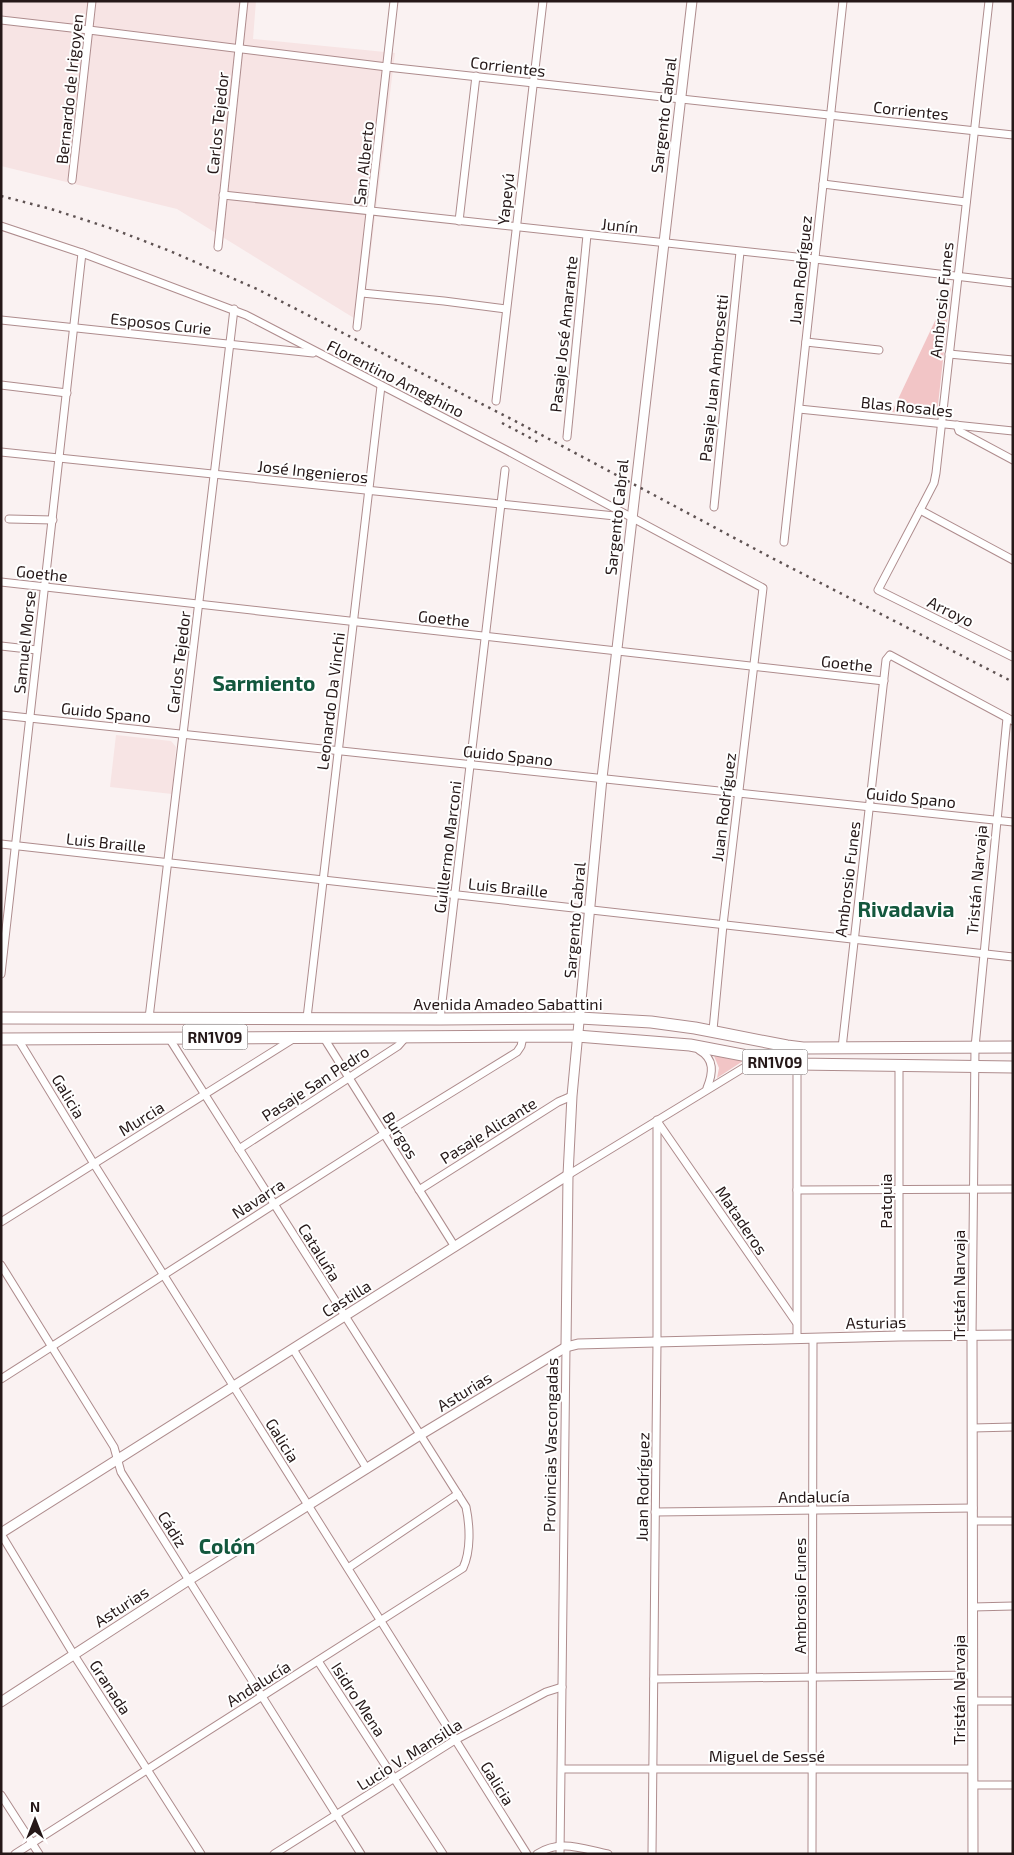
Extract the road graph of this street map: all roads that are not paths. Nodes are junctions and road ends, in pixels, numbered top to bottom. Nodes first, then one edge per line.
1 (92, 1) edge
2 (244, 1) edge
3 (394, 1) edge
4 (543, 1) edge
5 (692, 1) edge
6 (843, 1) edge
7 (989, 1) edge
8 (1, 20) edge
9 (89, 30) junction
10 (239, 49) junction
11 (387, 67) junction
12 (476, 76) junction
13 (534, 83) junction
14 (680, 98) junction
15 (830, 115) junction
16 (975, 131) junction
17 (1013, 135) edge
18 (72, 180) dead end
19 (823, 184) junction
20 (223, 195) junction
21 (966, 202) junction
22 (371, 211) junction
23 (459, 221) junction
24 (1, 226) edge
25 (516, 227) junction
26 (587, 235) junction
27 (663, 243) junction
28 (218, 248) dead end
29 (740, 252) junction
30 (82, 253) junction
31 (815, 259) junction
32 (958, 276) junction
33 (1013, 283) edge
34 (362, 293) junction
35 (234, 309) junction
36 (506, 309) junction
37 (1, 320) edge
38 (357, 327) dead end
39 (74, 328) junction
40 (806, 342) junction
41 (230, 344) junction
42 (879, 350) dead end
43 (318, 353) junction
44 (949, 354) junction
45 (1013, 360) edge
46 (1, 385) edge
47 (381, 386) junction
48 (66, 393) junction
49 (496, 401) dead end
50 (799, 409) junction
51 (941, 423) junction
52 (957, 425) junction
53 (1013, 431) edge
54 (567, 437) dead end
55 (1, 452) edge
56 (59, 458) junction
57 (1013, 460) edge
58 (505, 470) dead end
59 (214, 474) junction
60 (369, 490) junction
61 (502, 504) junction
62 (714, 507) dead end
63 (920, 510) junction
64 (622, 513) junction
65 (631, 518) junction
66 (9, 519) dead end
67 (52, 520) junction
68 (784, 542) dead end
69 (1013, 560) edge
70 (1, 582) edge
71 (44, 587) junction
72 (763, 588) joint
73 (878, 590) joint
74 (199, 605) junction
75 (354, 622) junction
76 (486, 637) junction
77 (1, 646) edge
78 (37, 650) junction
79 (616, 651) junction
80 (1013, 657) edge
81 (754, 666) junction
82 (884, 681) junction
83 (1, 714) edge
84 (30, 718) junction
85 (1010, 720) edge
86 (184, 734) junction
87 (338, 750) junction
88 (471, 764) junction
89 (602, 778) junction
90 (738, 793) junction
91 (869, 807) junction
92 (996, 820) junction
93 (1013, 822) edge
94 (1, 844) edge
95 (16, 846) junction
96 (168, 863) junction
97 (323, 880) junction
98 (455, 895) junction
99 (591, 910) junction
100 (723, 925) junction
101 (853, 940) junction
102 (984, 954) junction
103 (1013, 957) edge
104 (1, 974) edge
105 (1, 1018) edge
106 (149, 1018) junction
107 (306, 1018) junction
108 (580, 1018) junction
109 (440, 1019) junction
110 (713, 1030) junction
111 (578, 1036) junction
112 (168, 1037) junction
113 (523, 1037) junction
114 (295, 1038) junction
115 (324, 1038) junction
116 (405, 1038) junction
117 (1, 1039) edge
118 (18, 1039) junction
119 (690, 1046) junction
120 (975, 1047) junction
121 (1013, 1047) edge
122 (842, 1048) junction
123 (758, 1058) junction
124 (798, 1064) junction
125 (899, 1065) junction
126 (974, 1067) junction
127 (1013, 1067) edge
128 (349, 1078) junction
129 (707, 1088) junction
130 (204, 1095) junction
131 (572, 1096) junction
132 (657, 1120) junction
133 (384, 1134) junction
134 (239, 1149) junction
135 (94, 1164) junction
136 (568, 1175) junction
137 (974, 1189) junction
138 (1013, 1189) edge
139 (419, 1190) junction
140 (797, 1190) junction
141 (898, 1190) junction
142 (274, 1204) junction
143 (1, 1222) edge
144 (455, 1247) junction
145 (1, 1265) edge
146 (164, 1275) junction
147 (345, 1316) junction
148 (796, 1322) junction
149 (1013, 1335) edge
150 (899, 1336) junction
151 (972, 1336) junction
152 (813, 1338) junction
153 (797, 1339) junction
154 (657, 1342) junction
155 (52, 1346) junction
156 (566, 1348) junction
157 (292, 1349) junction
158 (1, 1379) edge
159 (234, 1386) junction
160 (1013, 1427) edge
161 (973, 1428) junction
162 (420, 1435) junction
163 (118, 1460) junction
164 (366, 1469) junction
165 (458, 1494) junction
166 (308, 1505) junction
167 (466, 1507) joint
168 (973, 1508) junction
169 (813, 1510) junction
170 (655, 1512) junction
171 (973, 1521) junction
172 (1013, 1521) edge
173 (1, 1533) edge
174 (348, 1568) junction
175 (189, 1580) junction
176 (1013, 1606) edge
177 (973, 1607) junction
178 (381, 1621) junction
179 (74, 1655) junction
180 (318, 1661) junction
181 (973, 1675) junction
182 (812, 1677) junction
183 (654, 1679) junction
184 (562, 1687) junction
185 (262, 1696) junction
186 (973, 1701) junction
187 (1013, 1701) edge
188 (1, 1702) edge
189 (455, 1740) junction
190 (148, 1769) junction
191 (562, 1769) junction
192 (653, 1769) junction
193 (812, 1769) junction
194 (973, 1769) junction
195 (394, 1779) junction
196 (973, 1785) junction
197 (1013, 1785) edge
198 (1, 1794) edge
199 (336, 1815) junction
200 (32, 1843) junction
201 (560, 1845) junction
202 (279, 1852) edge
203 (15, 1854) edge
204 (39, 1854) edge
205 (201, 1854) edge
206 (361, 1854) edge
207 (443, 1854) edge
208 (527, 1854) edge
209 (537, 1854) edge
210 (560, 1854) edge
211 (608, 1854) edge
212 (652, 1854) edge
213 (812, 1854) edge
214 (973, 1854) edge

1 - 9 street, Bernardo de Irigoyen
2 - 10 street, Carlos Tejedor
3 - 11 street, San Alberto
4 - 13 street, Yapeyú
5 - 14 street, Sargento Cabral
6 - 15 street, Juan Rodríguez
7 - 16 street, Ambrosio Funes
8 - 9 street, Corrientes
9 - 10 street, Corrientes
9 - 18 street, Bernardo de Irigoyen
10 - 11 street, Corrientes
10 - 20 street, Carlos Tejedor
11 - 12 street, Corrientes
11 - 22 street, San Alberto
12 - 13 street, Corrientes
12 - 23 street
13 - 14 street, Corrientes
13 - 25 street, Yapeyú
14 - 15 street, Corrientes
14 - 27 street, Sargento Cabral
15 - 16 street, Corrientes
15 - 19 street, Juan Rodríguez
16 - 17 street, Corrientes
16 - 21 street, Ambrosio Funes
19 - 21 street
19 - 31 street, Juan Rodríguez
20 - 22 street, Junín
20 - 28 street, Carlos Tejedor
21 - 32 street, Ambrosio Funes
22 - 23 street, Junín
22 - 34 street, San Alberto
23 - 25 street, Junín
24 - 30 street, Florentino Ameghino
25 - 26 street, Junín
25 - 36 street, Yapeyú
26 - 27 street, Junín
26 - 54 street, Pasaje José Amarante
27 - 29 street, Junín
27 - 65 street, Sargento Cabral
29 - 31 street, Junín
29 - 62 street, Pasaje Juan Ambrosetti
30 - 35 street, Florentino Ameghino
30 - 39 street, Samuel Morse
31 - 32 street, Junín
31 - 40 street, Juan Rodríguez
32 - 33 street, Junín
32 - 44 street, Ambrosio Funes
34 - 36 street
34 - 38 street, San Alberto
35 - 41 street, Carlos Tejedor
35 - 43 street, Florentino Ameghino
36 - 49 street, Yapeyú
37 - 39 street, Esposos Curie
39 - 41 street, Esposos Curie
39 - 48 street, Samuel Morse
40 - 42 street
40 - 50 street, Juan Rodríguez
41 - 43 street, Esposos Curie
41 - 59 street, Carlos Tejedor
43 - 47 street, Florentino Ameghino
44 - 45 street
44 - 51 street, Ambrosio Funes
46 - 48 street
47 - 60 street, Leonardo Da Vinchi
47 - 64 street, Florentino Ameghino
48 - 56 street, Samuel Morse
50 - 51 street, Blas Rosales
50 - 68 street, Juan Rodríguez
51 - 52 street, Blas Rosales
51 - 63 street, Ambrosio Funes
52 - 53 street, Blas Rosales
52 - 57 street
55 - 56 street, José Ingenieros
56 - 59 street, José Ingenieros
56 - 67 street, Samuel Morse
58 - 61 street, Guillermo Marconi
59 - 60 street, José Ingenieros
59 - 74 street, Carlos Tejedor
60 - 61 street, José Ingenieros
60 - 75 street, Leonardo Da Vinchi
61 - 64 street, José Ingenieros
61 - 76 street, Guillermo Marconi
63 - 69 street
63 - 73 street, Ambrosio Funes
64 - 65 street, Florentino Ameghino
65 - 72 street, Florentino Ameghino
65 - 79 street, Sargento Cabral
66 - 67 street
67 - 71 street, Samuel Morse
70 - 71 street, Goethe
71 - 74 street, Goethe
71 - 78 street, Samuel Morse
72 - 81 street, Juan Rodríguez
73 - 80 street, Arroyo
74 - 75 street, Goethe
74 - 86 street, Carlos Tejedor
75 - 76 street, Goethe
75 - 87 street, Leonardo Da Vinchi
76 - 79 street, Goethe
76 - 88 street, Guillermo Marconi
77 - 78 street
78 - 84 street, Samuel Morse
79 - 81 street, Goethe
79 - 89 street, Sargento Cabral
81 - 82 street, Goethe
81 - 90 street, Juan Rodríguez
82 - 85 street, Ambrosio Funes
82 - 91 street, Ambrosio Funes
83 - 84 street, Guido Spano
84 - 86 street, Guido Spano
84 - 95 street, Samuel Morse
85 - 92 street, Tristán Narvaja
86 - 87 street, Guido Spano
86 - 96 street, Carlos Tejedor
87 - 88 street, Guido Spano
87 - 97 street, Leonardo Da Vinchi
88 - 89 street, Guido Spano
88 - 98 street, Guillermo Marconi
89 - 90 street, Guido Spano
89 - 99 street, Sargento Cabral
90 - 91 street, Guido Spano
90 - 100 street, Juan Rodríguez
91 - 92 street, Guido Spano
91 - 101 street, Ambrosio Funes
92 - 93 street, Guido Spano
92 - 102 street, Tristán Narvaja
94 - 95 street, Luis Braille
95 - 96 street, Luis Braille
95 - 104 street, Samuel Morse
96 - 97 street, Luis Braille
96 - 106 street, Carlos Tejedor
97 - 98 street, Luis Braille
97 - 107 street, Leonardo Da Vinchi
98 - 99 street, Luis Braille
98 - 109 street, Guillermo Marconi
99 - 100 street, Luis Braille
99 - 108 street, Sargento Cabral
100 - 101 street, Luis Braille
100 - 110 street, Juan Rodríguez
101 - 102 street, Luis Braille
101 - 122 street, Ambrosio Funes
102 - 103 street, Luis Braille
102 - 120 street, Tristán Narvaja
105 - 106 main road, Avenida Amadeo Sabattini / RN1V09
106 - 107 main road, Avenida Amadeo Sabattini / RN1V09
107 - 109 main road, Avenida Amadeo Sabattini / RN1V09
108 - 109 main road, Avenida Amadeo Sabattini / RN1V09
108 - 110 main road, Avenida Amadeo Sabattini / RN1V09
108 - 111 street, Sargento Cabral
110 - 122 main road, Avenida Amadeo Sabattini / RN1V09
111 - 113 main road, Avenida Amadeo Sabattini / RN1V09
111 - 119 main road, Avenida Amadeo Sabattini / RN1V09
111 - 131 street, Provincias Vascongadas
112 - 114 main road, Avenida Amadeo Sabattini / RN1V09
112 - 118 main road, Avenida Amadeo Sabattini / RN1V09
112 - 130 street, Cataluña
113 - 116 main road, Avenida Amadeo Sabattini / RN1V09
113 - 133 street, Navarra
114 - 115 main road, Avenida Amadeo Sabattini / RN1V09
114 - 130 street, Murcia
115 - 116 main road, Avenida Amadeo Sabattini / RN1V09
115 - 128 street, Burgos
116 - 128 street, Pasaje San Pedro
117 - 118 main road, Avenida Amadeo Sabattini / RN1V09
118 - 135 street, Galicia
119 - 123 main road, Avenida Amadeo Sabattini / RN1V09
119 - 129 street
120 - 121 main road, Avenida Amadeo Sabattini / RN1V09
120 - 122 main road, Avenida Amadeo Sabattini / RN1V09
120 - 126 street, Tristán Narvaja
123 - 124 main road, Avenida Amadeo Sabattini / RN1V09
123 - 129 street, Castilla
124 - 125 main road, Avenida Amadeo Sabattini / RN1V09
124 - 140 street
125 - 126 main road, Avenida Amadeo Sabattini / RN1V09
125 - 141 street, Patquia
126 - 127 main road, Avenida Amadeo Sabattini / RN1V09
126 - 137 street, Tristán Narvaja
128 - 133 street, Burgos
128 - 134 street, Pasaje San Pedro
129 - 132 street, Castilla
130 - 134 street, Cataluña
130 - 135 street, Murcia
131 - 136 street, Provincias Vascongadas
131 - 139 street, Pasaje Alicante
132 - 136 street, Castilla
132 - 148 street, Mataderos
132 - 154 street, Juan Rodríguez
133 - 139 street, Burgos
133 - 142 street, Navarra
134 - 142 street, Cataluña
135 - 143 street, Murcia
135 - 146 street, Galicia
136 - 144 street, Castilla
136 - 156 street, Provincias Vascongadas
137 - 138 street
137 - 141 street
137 - 151 street, Tristán Narvaja
139 - 144 street, Burgos
140 - 141 street
140 - 148 street
141 - 150 street, Patquia
142 - 146 street, Navarra
142 - 147 street, Cataluña
144 - 147 street, Castilla
145 - 155 street, Cádiz
146 - 155 street, Navarra
146 - 159 street, Galicia
147 - 157 street, Castilla
147 - 162 street, Cataluña
148 - 153 street
149 - 151 street, Asturias
150 - 151 street, Asturias
150 - 152 street, Asturias
151 - 161 street, Tristán Narvaja
152 - 153 street, Asturias
152 - 169 street, Ambrosio Funes
153 - 154 street, Asturias
154 - 156 street, Asturias
154 - 170 street, Juan Rodríguez
155 - 158 street, Navarra
155 - 163 street, Cádiz
156 - 162 street, Asturias
156 - 184 street, Provincias Vascongadas
157 - 159 street, Castilla
157 - 164 street
159 - 163 street, Castilla
159 - 166 street, Galicia
160 - 161 street
161 - 168 street, Tristán Narvaja
162 - 164 street, Asturias
162 - 165 street, Cataluña
163 - 173 street, Castilla
163 - 175 street, Cádiz
164 - 166 street, Asturias
165 - 167 street, Cataluña
165 - 174 street
166 - 174 street, Galicia
166 - 175 street, Asturias
167 - 178 street, Andalucía
168 - 169 street, Andalucía
168 - 171 street, Tristán Narvaja
169 - 170 street, Andalucía
169 - 182 street, Ambrosio Funes
170 - 183 street, Juan Rodríguez
171 - 172 street
171 - 177 street, Tristán Narvaja
173 - 179 street, Granada
174 - 178 street, Galicia
175 - 179 street, Asturias
175 - 185 street, Cádiz
176 - 177 street
177 - 181 street, Tristán Narvaja
178 - 180 street, Andalucía
178 - 189 street, Galicia
179 - 188 street, Asturias
179 - 190 street, Granada
180 - 185 street, Andalucía
180 - 195 street, Isidro Mena
181 - 182 street
181 - 186 street, Tristán Narvaja
182 - 183 street
182 - 193 street, Ambrosio Funes
183 - 192 street, Juan Rodríguez
184 - 189 street, Lucio V. Mansilla
184 - 191 street, Provincias Vascongadas
185 - 190 street, Andalucía
185 - 199 street, Cádiz
186 - 187 street
186 - 194 street, Tristán Narvaja
189 - 195 street, Lucio V. Mansilla
189 - 208 street, Galicia
190 - 200 street, Andalucía
190 - 205 street, Granada
191 - 192 street, Miguel de Sessé
191 - 201 street, Provincias Vascongadas
192 - 193 street, Miguel de Sessé
192 - 212 street, Juan Rodríguez
193 - 194 street, Miguel de Sessé
193 - 213 street, Ambrosio Funes
194 - 196 street, Tristán Narvaja
195 - 199 street, Lucio V. Mansilla
195 - 207 street, Isidro Mena
196 - 197 street
196 - 214 street, Tristán Narvaja
198 - 200 street
199 - 202 street, Lucio V. Mansilla
199 - 206 street, Cádiz
200 - 203 street, Andalucía
200 - 204 street
201 - 209 street
201 - 210 street, Provincias Vascongadas
201 - 211 street

